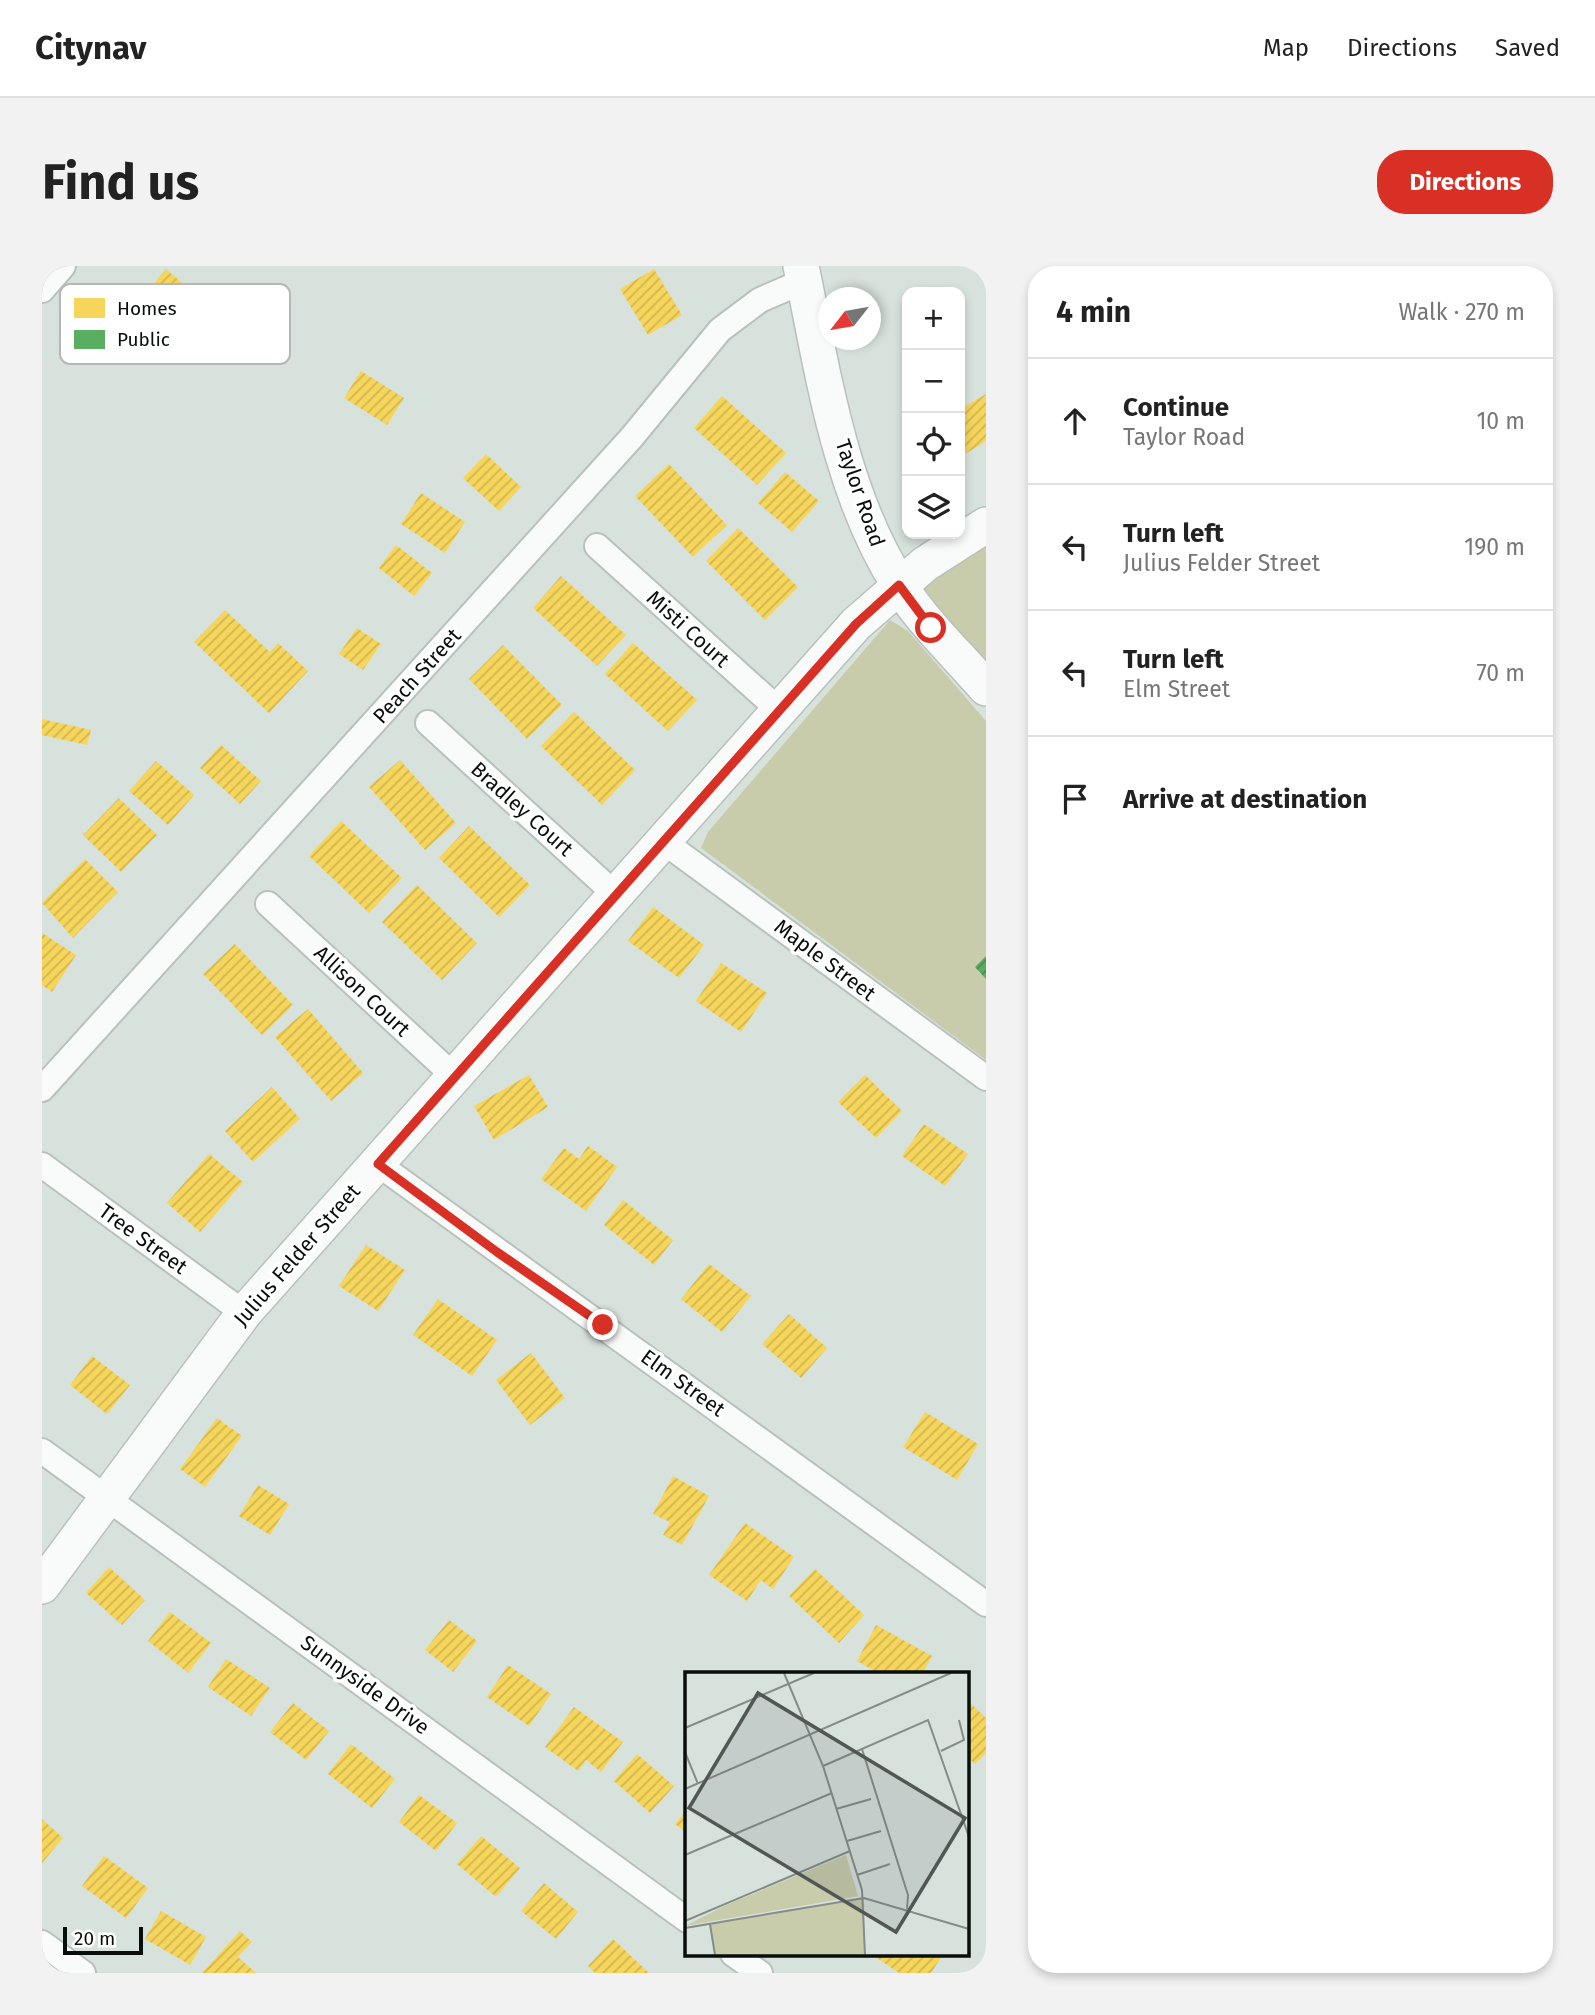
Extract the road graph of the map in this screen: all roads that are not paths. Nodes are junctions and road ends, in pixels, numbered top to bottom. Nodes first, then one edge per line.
1 (63, 266) edge
2 (803, 274) edge
3 (42, 290) edge
4 (986, 525) edge
5 (597, 546) dead end
6 (899, 585) junction
7 (986, 688) edge
8 (780, 711) junction
9 (428, 723) dead end
10 (664, 842) junction
11 (616, 895) junction
12 (268, 904) dead end
13 (456, 1078) junction
14 (986, 1078) edge
15 (42, 1089) edge
16 (378, 1164) junction
17 (42, 1165) edge
18 (244, 1313) junction
19 (42, 1451) edge
20 (107, 1496) junction
21 (42, 1587) edge
22 (986, 1604) edge
23 (685, 1919) edge
24 (42, 1943) edge
25 (734, 1955) edge
26 (83, 1973) edge
27 (760, 1973) edge

1 - 3 street
2 - 6 street, Taylor Road
2 - 15 street, Peach Street
4 - 6 street, Julius Felder Street
5 - 8 street, Misti Court
6 - 7 street, Taylor Road
6 - 8 street, Julius Felder Street
8 - 10 street, Julius Felder Street
9 - 11 street, Bradley Court
10 - 11 street, Julius Felder Street
10 - 14 street, Maple Street
11 - 13 street, Julius Felder Street
12 - 13 street, Allison Court
13 - 16 street, Julius Felder Street
16 - 18 street, Julius Felder Street
16 - 22 street, Elm Street
17 - 18 street, Tree Street
18 - 20 street, Julius Felder Street
19 - 20 street, Sunnyside Drive
20 - 21 street, Julius Felder Street
20 - 23 street, Sunnyside Drive
24 - 26 street
25 - 27 street

